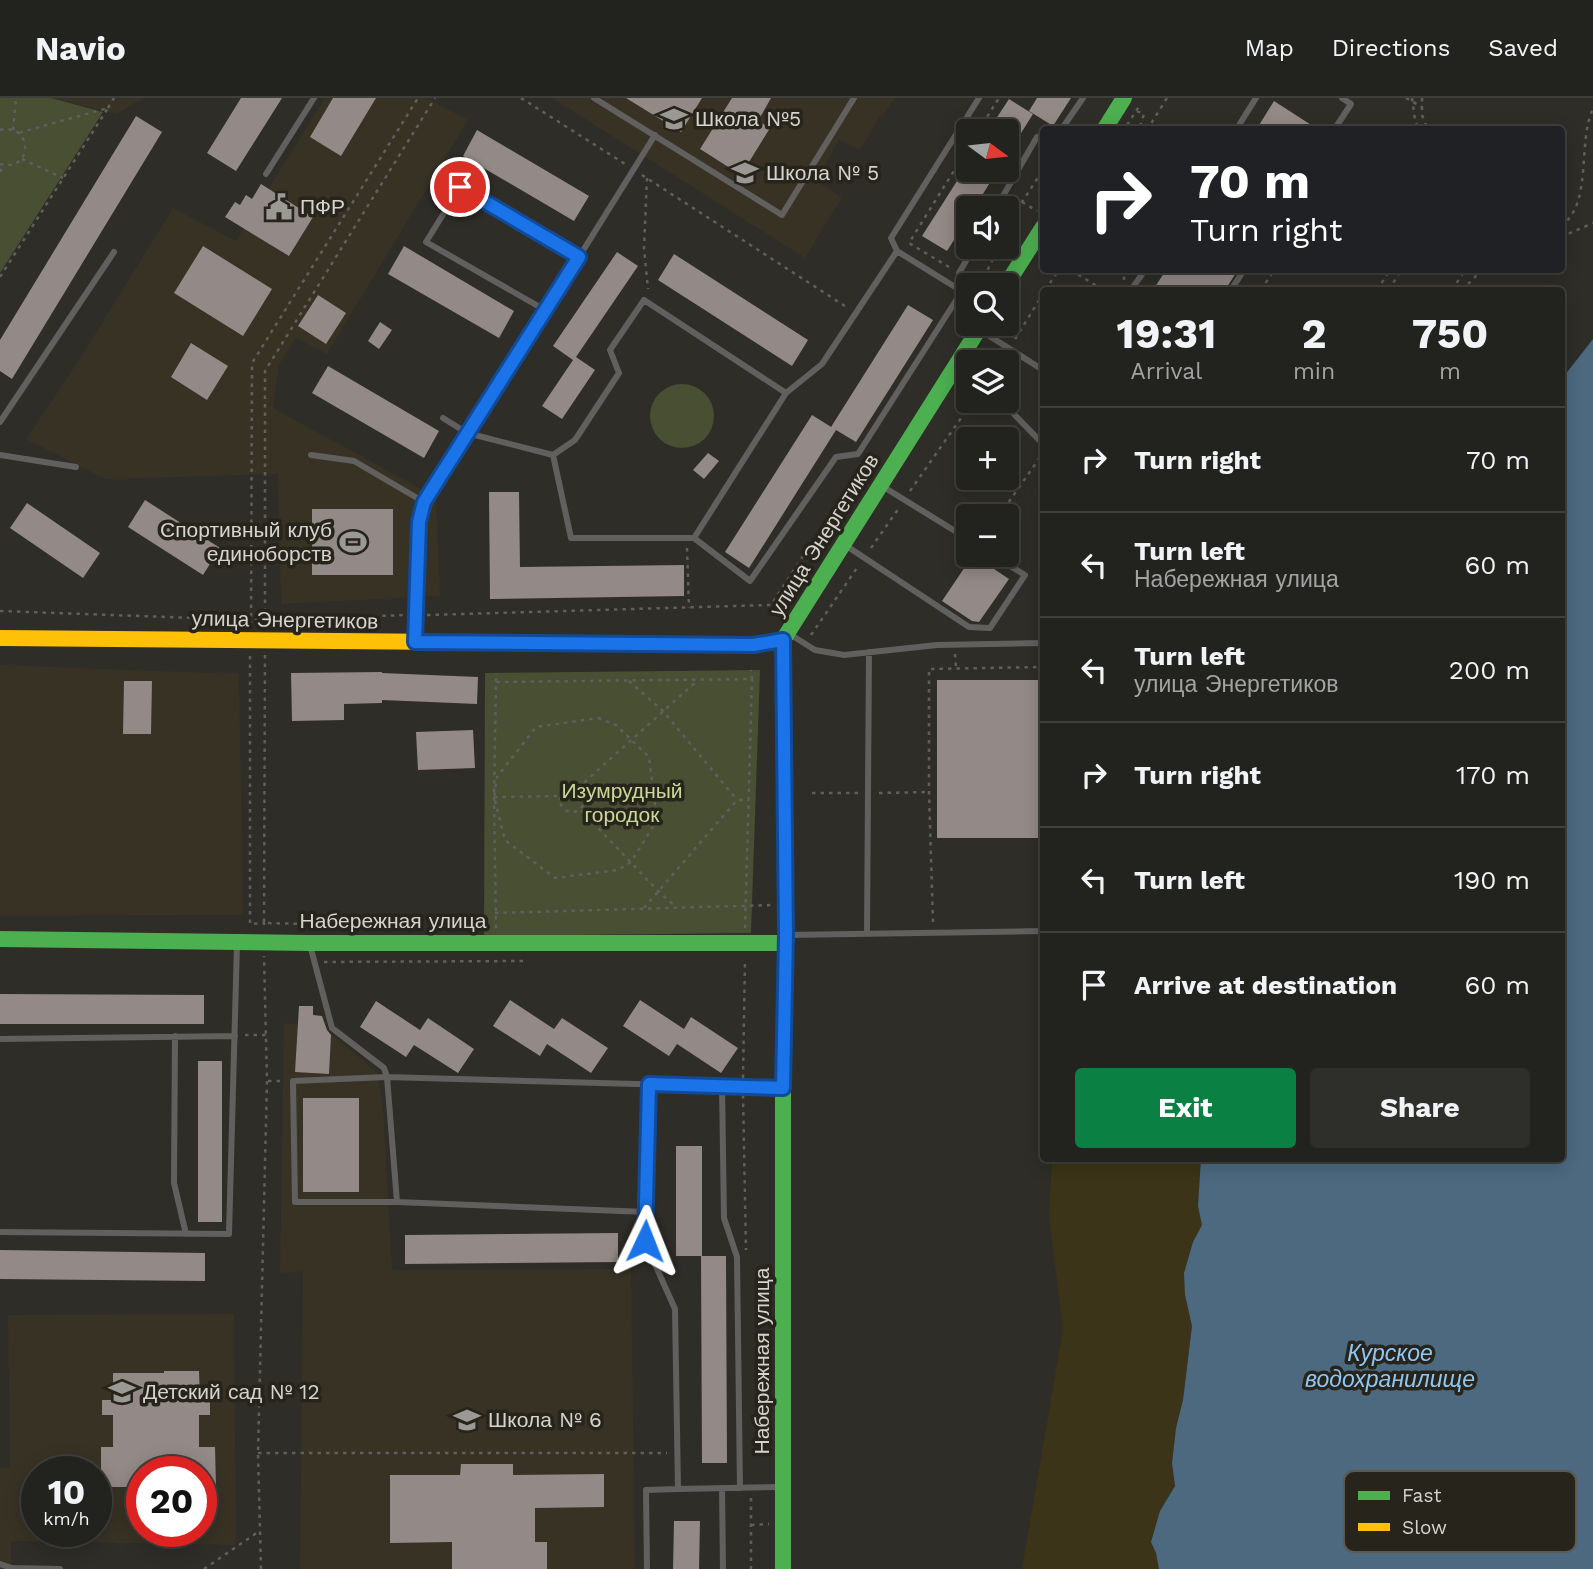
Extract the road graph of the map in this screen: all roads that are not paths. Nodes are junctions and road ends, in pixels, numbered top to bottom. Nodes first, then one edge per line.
1 (313, 98) edge
2 (594, 98) edge
3 (854, 98) edge
4 (979, 98) edge
5 (1083, 98) edge
6 (1124, 98) edge
7 (1256, 98) edge
8 (1342, 98) edge
9 (1064, 126) edge
10 (1106, 126) edge
11 (1238, 126) edge
12 (1337, 126) edge
13 (654, 135) junction
14 (1040, 136) edge
15 (266, 174) dead end
16 (1003, 196) edge
17 (1040, 231) edge
18 (897, 251) junction
19 (114, 252) dead end
20 (579, 257) junction
21 (967, 259) edge
22 (959, 273) road end
23 (1014, 273) edge
24 (956, 287) edge
25 (956, 307) edge
26 (545, 310) junction
27 (974, 336) edge
28 (992, 336) edge
29 (954, 367) joint
30 (1040, 368) edge
31 (786, 393) junction
32 (1013, 413) edge
33 (443, 418) dead end
34 (0, 422) edge
35 (467, 433) junction
36 (1040, 441) edge
37 (0, 455) edge
38 (311, 455) dead end
39 (553, 455) junction
40 (76, 467) dead end
41 (880, 485) junction
42 (424, 502) junction
43 (956, 532) edge
44 (690, 538) junction
45 (843, 543) junction
46 (1012, 567) edge
47 (785, 636) junction
48 (0, 638) edge
49 (415, 642) junction
50 (1040, 643) edge
51 (869, 652) junction
52 (1040, 932) edge
53 (867, 934) junction
54 (0, 939) edge
55 (786, 939) junction
56 (237, 942) junction
57 (309, 943) junction
58 (235, 1035) junction
59 (174, 1037) junction
60 (0, 1039) edge
61 (387, 1077) junction
62 (649, 1084) junction
63 (722, 1086) junction
64 (783, 1088) junction
65 (397, 1202) junction
66 (646, 1212) junction
67 (0, 1232) edge
68 (186, 1234) junction
69 (783, 1487) junction
70 (722, 1488) junction
71 (740, 1488) junction
72 (678, 1489) junction
73 (0, 1564) edge
74 (60, 1569) edge
75 (647, 1569) edge
76 (723, 1569) edge
77 (783, 1569) edge

1 - 15 lane
2 - 13 lane
3 - 13 lane
4 - 18 lane
5 - 9 lane
6 - 10 street
7 - 11 lane
8 - 12 lane
13 - 20 lane
14 - 16 lane
17 - 23 street
18 - 24 lane
18 - 31 lane
19 - 34 lane
20 - 26 lane
20 - 26 lane
21 - 22 lane
25 - 44 lane
26 - 35 lane
27 - 29 street, улица Энергетиков
28 - 30 lane
29 - 41 street, улица Энергетиков
31 - 39 lane
31 - 44 lane
32 - 36 lane
33 - 35 lane
35 - 39 lane
35 - 42 lane
37 - 40 lane
38 - 42 lane
39 - 44 lane
41 - 43 lane
41 - 45 street, улица Энергетиков
42 - 49 lane
45 - 46 lane
45 - 47 street, улица Энергетиков
47 - 49 street, улица Энергетиков
47 - 51 lane
47 - 55 street, Набережная улица
48 - 49 street, улица Энергетиков
50 - 51 lane
51 - 53 lane
52 - 53 lane
53 - 55 lane
54 - 56 street, Набережная улица
55 - 57 street, Набережная улица
55 - 64 street, Набережная улица
56 - 57 street, Набережная улица
56 - 58 lane
57 - 61 lane
58 - 59 lane
58 - 68 lane
59 - 60 lane
59 - 68 lane
61 - 62 lane
61 - 65 lane
61 - 65 lane
62 - 63 lane
62 - 66 lane
63 - 64 lane
63 - 71 lane
64 - 69 street, Набережная улица
65 - 66 lane
66 - 72 lane
67 - 68 lane
69 - 71 lane
69 - 77 street, Набережная улица
70 - 71 lane
70 - 72 lane
70 - 76 lane
72 - 75 lane
73 - 74 lane

